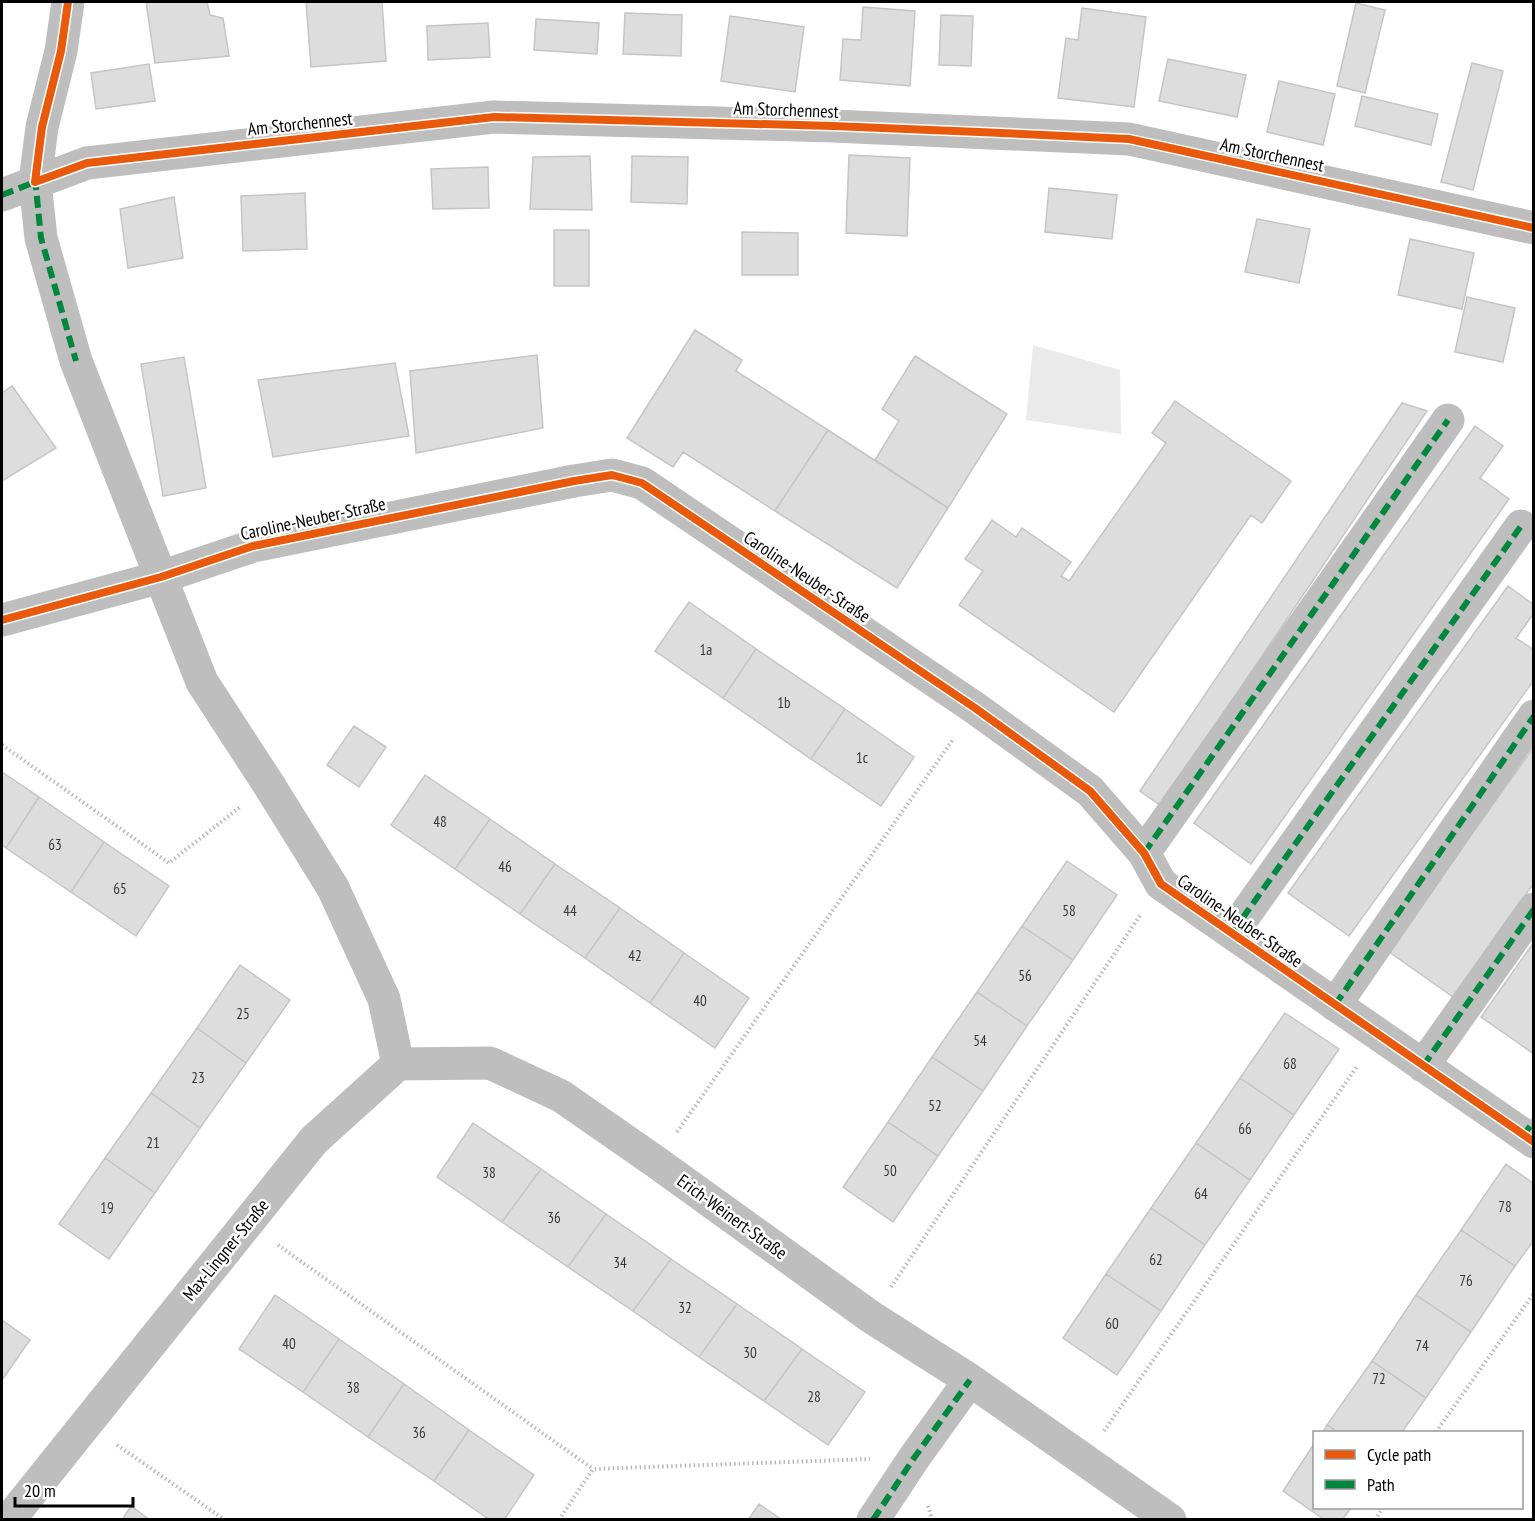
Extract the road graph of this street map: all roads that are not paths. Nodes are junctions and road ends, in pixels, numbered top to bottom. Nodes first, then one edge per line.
1 (68, 2) edge
2 (35, 182) junction
3 (2, 195) edge
4 (1533, 228) edge
5 (1448, 420) dead end
6 (1521, 526) dead end
7 (161, 577) junction
8 (2, 620) edge
9 (1533, 717) edge
10 (1144, 853) junction
11 (1533, 909) edge
12 (1232, 933) junction
13 (1335, 1005) junction
14 (398, 1064) junction
15 (1423, 1066) junction
16 (1530, 1133) edge
17 (970, 1380) junction
18 (9, 1520) edge
19 (873, 1520) edge
20 (1170, 1520) edge

1 - 2 street
2 - 3 street, Am Storchennest
2 - 4 street, Am Storchennest
2 - 7 street
5 - 10 street
6 - 12 street
7 - 8 street
7 - 10 street, Caroline-Neuber-Straße
7 - 14 street
9 - 13 street
10 - 12 street, Caroline-Neuber-Straße
11 - 15 street
12 - 13 street, Caroline-Neuber-Straße
13 - 15 street, Caroline-Neuber-Straße
14 - 17 street, Erich-Weinert-Straße
14 - 18 street, Max-Lingner-Straße
15 - 16 street, Caroline-Neuber-Straße
17 - 19 street
17 - 20 street, Erich-Weinert-Straße

